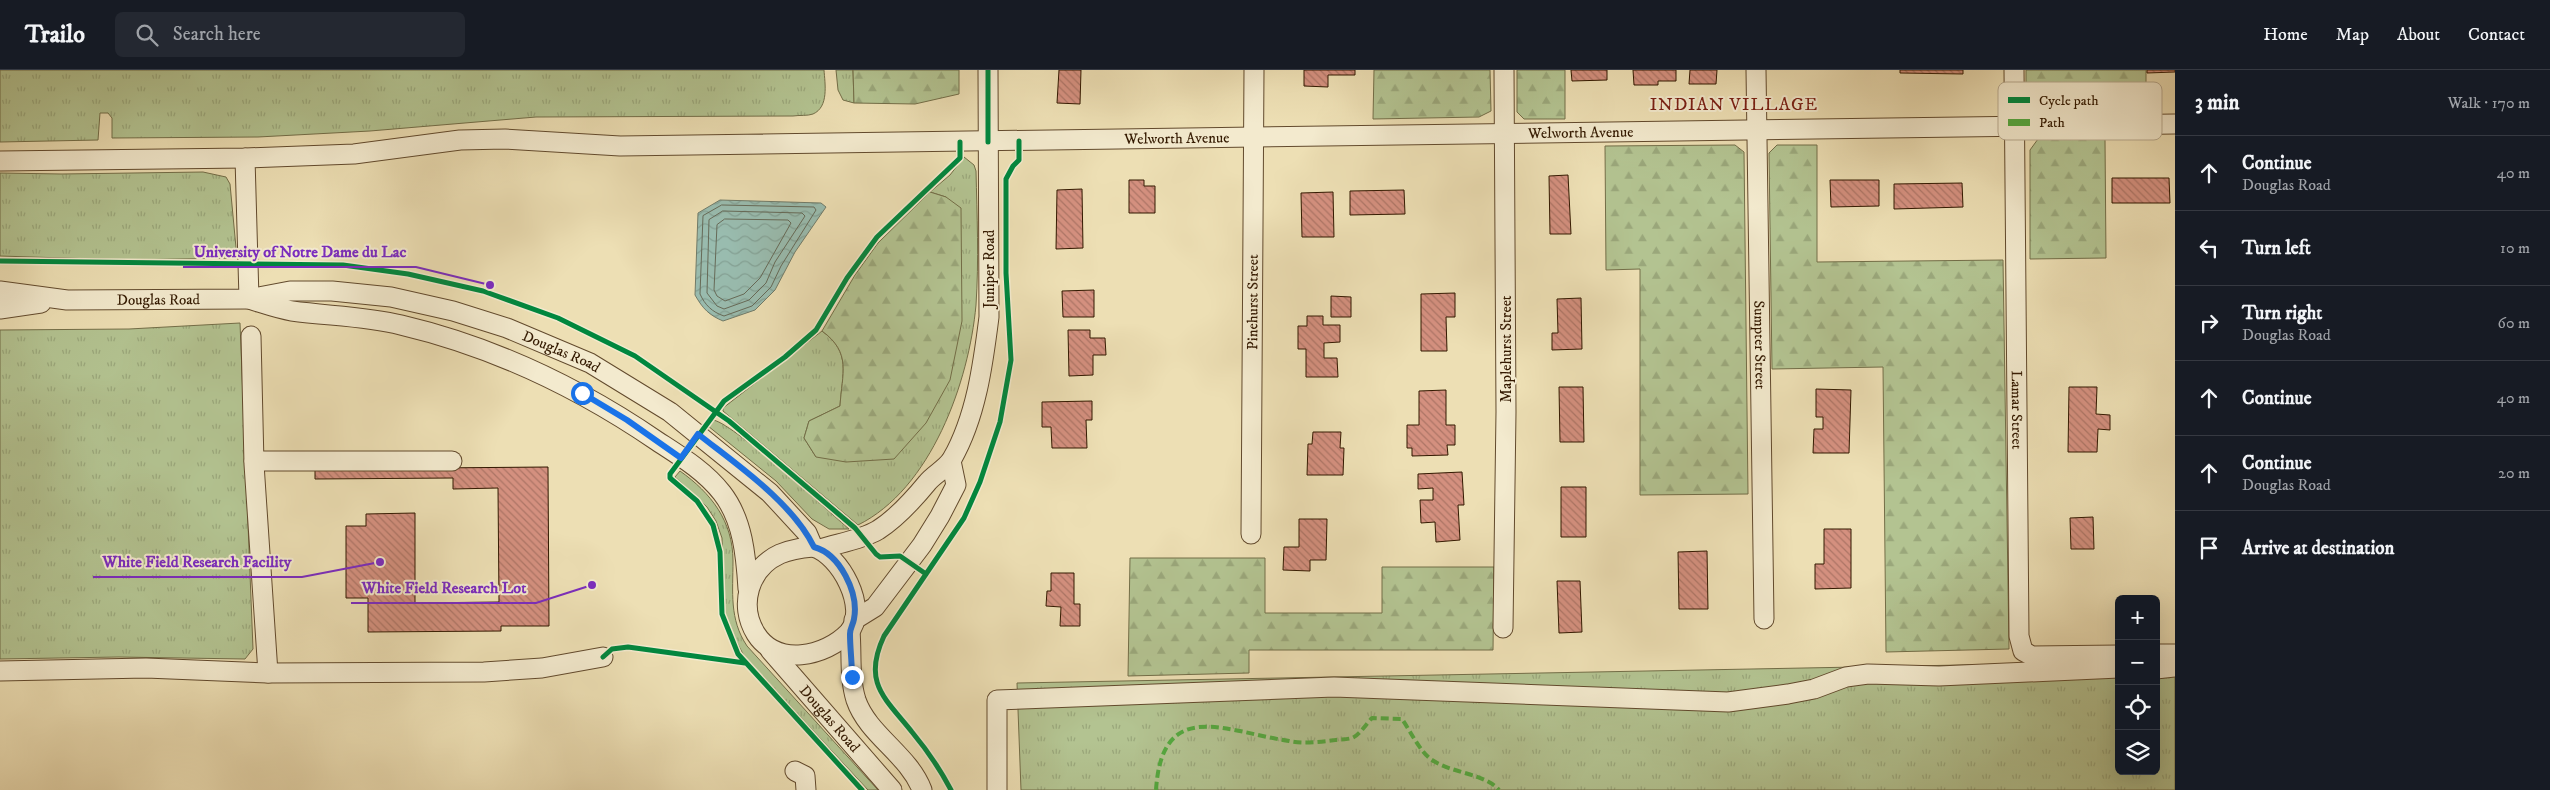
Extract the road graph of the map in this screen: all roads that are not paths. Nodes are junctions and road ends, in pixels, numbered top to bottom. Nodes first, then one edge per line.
1 (988, 70) edge
2 (1254, 70) edge
3 (1504, 70) edge
4 (1756, 70) edge
5 (2162, 124) edge
6 (2175, 124) edge
7 (1998, 128) edge
8 (1757, 130) junction
9 (1505, 135) junction
10 (1253, 138) junction
11 (2014, 140) edge
12 (988, 142) junction
13 (245, 158) junction
14 (0, 161) edge
15 (0, 291) edge
16 (249, 299) junction
17 (67, 300) junction
18 (0, 309) edge
19 (251, 336) dead end
20 (254, 461) junction
21 (452, 461) dead end
22 (951, 461) junction
23 (1251, 534) dead end
24 (817, 548) junction
25 (748, 589) junction
26 (1764, 619) dead end
27 (852, 625) junction
28 (1503, 628) dead end
29 (768, 647) junction
30 (2160, 654) edge
31 (2175, 654) edge
32 (2115, 655) edge
33 (603, 656) dead end
34 (2175, 667) edge
35 (2115, 668) edge
36 (2160, 669) edge
37 (0, 671) edge
38 (268, 673) junction
39 (795, 771) dead end
40 (806, 790) edge
41 (892, 790) edge
42 (922, 790) edge
43 (997, 790) edge

1 - 12 street, Juniper Road
2 - 10 street, Pinehurst Street
3 - 9 street, Maplehurst Street
4 - 8 street, Sumpter Street
5 - 6 street, Welworth Avenue
7 - 8 street, Welworth Avenue
8 - 9 street, Welworth Avenue
8 - 26 street, Sumpter Street
9 - 10 street, Welworth Avenue
9 - 28 street, Maplehurst Street
10 - 12 street, Welworth Avenue
10 - 23 street, Pinehurst Street
11 - 32 street, Lamar Street
12 - 13 street, Welworth Avenue
12 - 22 street, Juniper Road
13 - 14 street, Welworth Avenue
13 - 16 street
15 - 17 street, Douglas Road
16 - 17 street, Douglas Road
16 - 24 street, Douglas Road
16 - 25 street, Douglas Road
17 - 18 street, Douglas Road
19 - 20 street
20 - 21 street
20 - 38 street
22 - 24 street, Juniper Road
22 - 27 street
24 - 25 street
24 - 27 street
25 - 29 street
27 - 29 street
27 - 42 street, Douglas Road
29 - 41 street, Douglas Road
30 - 31 street
33 - 38 street
34 - 36 street
35 - 43 street
37 - 38 street
39 - 40 street

